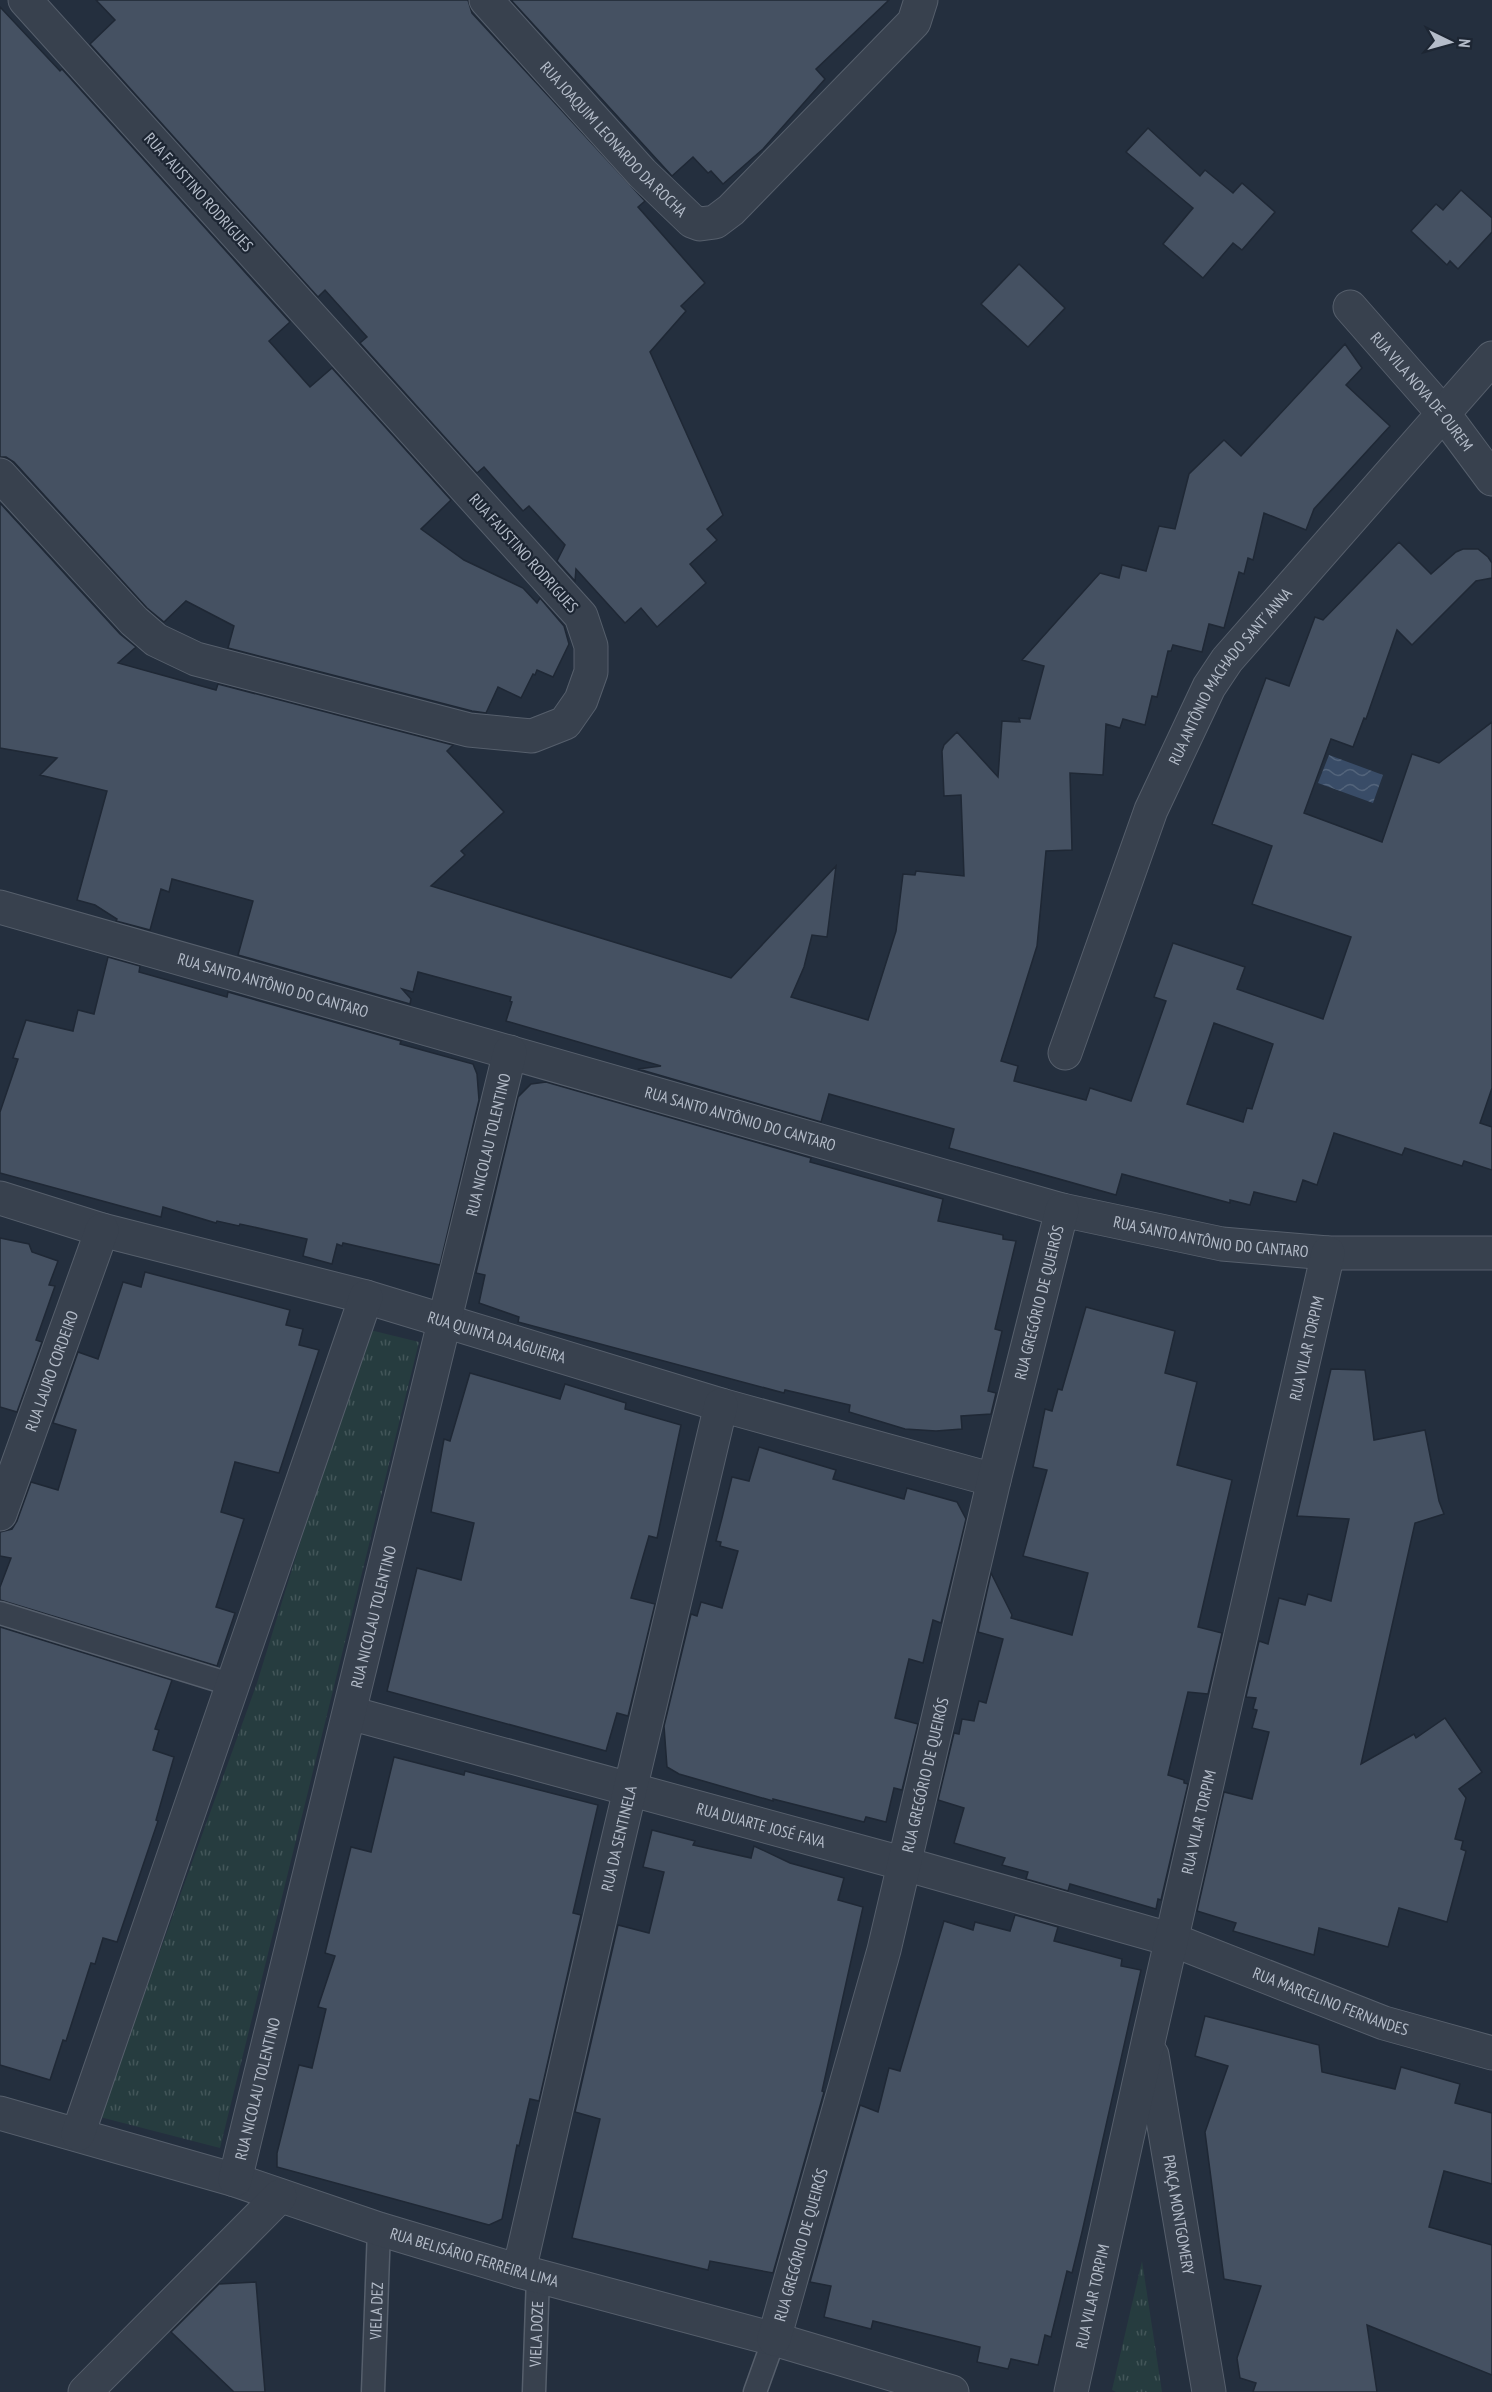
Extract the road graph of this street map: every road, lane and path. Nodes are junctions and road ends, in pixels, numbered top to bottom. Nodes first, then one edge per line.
1 (25, 0) edge
2 (486, 0) edge
3 (921, 0) edge
4 (1350, 307) dead end
5 (1492, 358) edge
6 (1443, 413) junction
7 (0, 475) edge
8 (1492, 479) edge
9 (0, 907) edge
10 (510, 1052) junction
11 (1065, 1053) dead end
12 (0, 1198) edge
13 (1062, 1210) junction
14 (102, 1230) junction
15 (1328, 1253) junction
16 (1492, 1253) edge
17 (366, 1297) junction
18 (446, 1322) junction
19 (721, 1405) junction
20 (994, 1480) junction
21 (0, 1514) edge
22 (0, 1612) edge
23 (233, 1685) junction
24 (350, 1713) junction
25 (630, 1790) junction
26 (905, 1864) junction
27 (1173, 1940) junction
28 (1149, 2038) junction
29 (1492, 2053) edge
30 (0, 2113) edge
31 (78, 2134) junction
32 (235, 2180) junction
33 (280, 2196) junction
34 (379, 2229) junction
35 (529, 2274) junction
36 (774, 2339) junction
37 (908, 2386) edge
38 (85, 2392) edge
39 (373, 2392) edge
40 (534, 2392) edge
41 (755, 2392) edge
42 (952, 2392) edge
43 (1071, 2392) edge
44 (1209, 2392) edge

1 - 7 street, RUA FAUSTINO RODRIGUES
2 - 3 street, RUA JOAQUIM LEONARDO DA ROCHA
4 - 6 street, RUA VILA NOVA DE OUREM
5 - 6 street, RUA ANTÔNIO MACHADO SANT´ANNA
6 - 8 street, RUA VILA NOVA DE OUREM
6 - 11 street, RUA ANTÔNIO MACHADO SANT´ANNA
9 - 10 street, RUA SANTO ANTÔNIO DO CANTARO
10 - 13 street, RUA SANTO ANTÔNIO DO CANTARO
10 - 18 street, RUA NICOLAU TOLENTINO
12 - 14 street, RUA QUINTA DA AGUIEIRA
13 - 15 street, RUA SANTO ANTÔNIO DO CANTARO
13 - 20 street, RUA GREGÓRIO DE QUEIRÓS
14 - 17 street, RUA QUINTA DA AGUIEIRA
14 - 21 street, RUA LAURO CORDEIRO
15 - 16 street, RUA SANTO ANTÔNIO DO CANTARO
15 - 27 street, RUA VILAR TORPIM
17 - 18 street, RUA QUINTA DA AGUIEIRA
17 - 23 street
18 - 19 street, RUA QUINTA DA AGUIEIRA
18 - 24 street, RUA NICOLAU TOLENTINO
19 - 20 street, RUA QUINTA DA AGUIEIRA
19 - 25 street, RUA DA SENTINELA
20 - 26 street, RUA GREGÓRIO DE QUEIRÓS
22 - 23 lane
23 - 31 street
24 - 25 street, RUA DUARTE JOSÉ FAVA
24 - 32 street, RUA NICOLAU TOLENTINO
25 - 26 street, RUA DUARTE JOSÉ FAVA
25 - 35 street, RUA DA SENTINELA
26 - 27 street, RUA DUARTE JOSÉ FAVA
26 - 36 street, RUA GREGÓRIO DE QUEIRÓS
27 - 28 street, RUA VILAR TORPIM
27 - 29 street, RUA MARCELINO FERNANDES
28 - 43 street, RUA VILAR TORPIM
28 - 44 street, PRAÇA MONTGOMERY
30 - 31 street, RUA BELISÁRIO FERREIRA LIMA
31 - 32 street, RUA BELISÁRIO FERREIRA LIMA
32 - 33 street, RUA BELISÁRIO FERREIRA LIMA
33 - 34 street, RUA BELISÁRIO FERREIRA LIMA
33 - 38 street
34 - 35 street, RUA BELISÁRIO FERREIRA LIMA
34 - 39 lane, VIELA DEZ
35 - 36 street, RUA BELISÁRIO FERREIRA LIMA
35 - 40 lane, VIELA DOZE
36 - 37 street, RUA BELISÁRIO FERREIRA LIMA
36 - 41 lane
37 - 42 street, RUA BELISÁRIO FERREIRA LIMA

